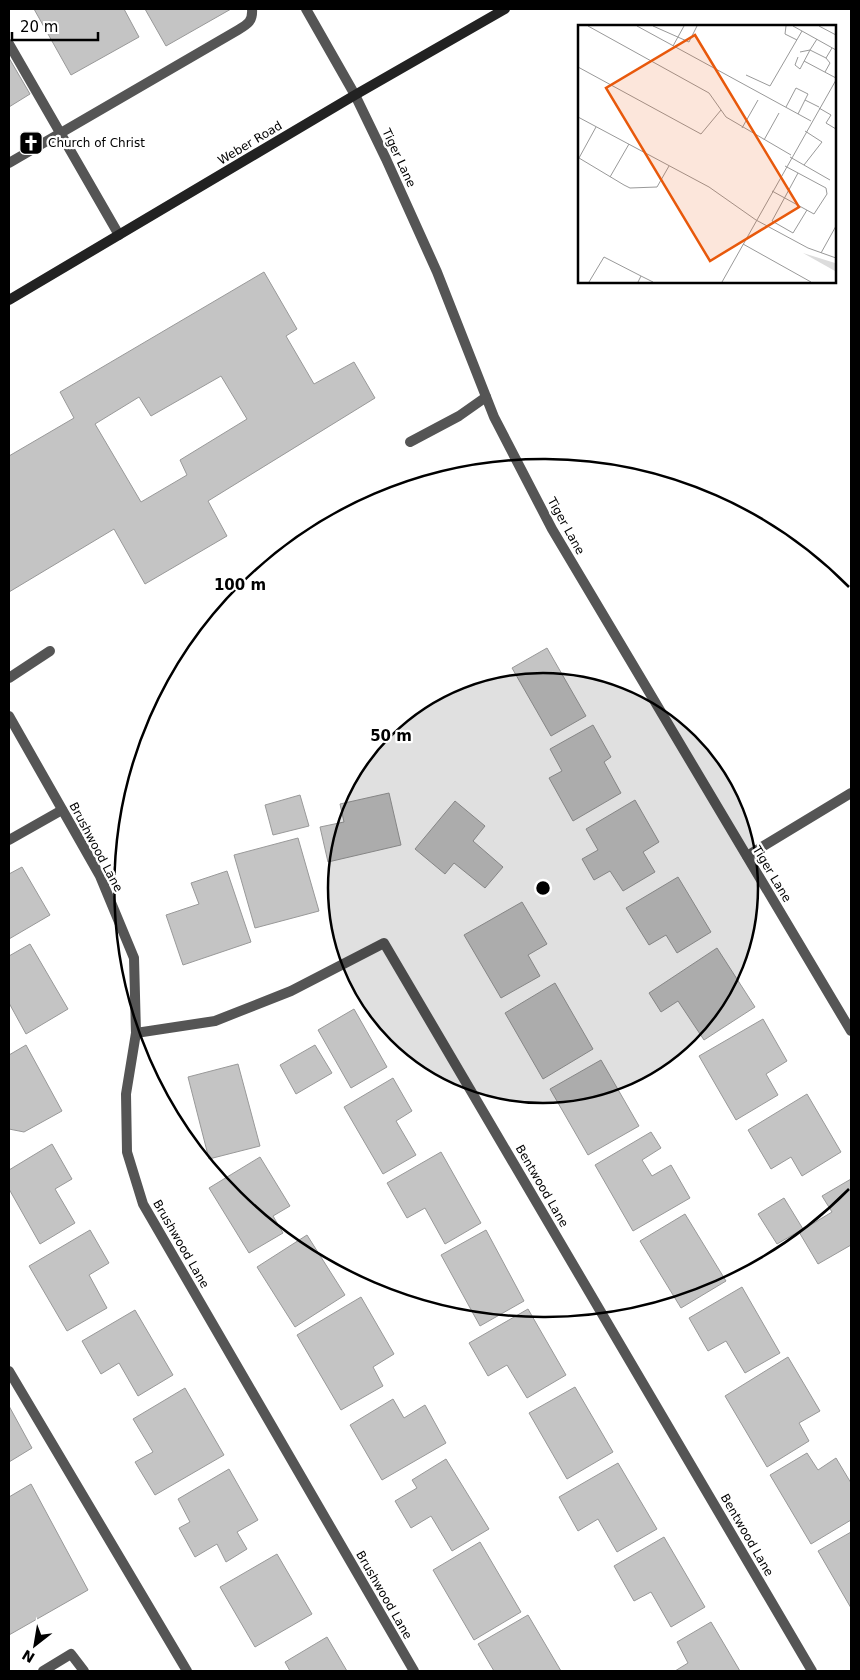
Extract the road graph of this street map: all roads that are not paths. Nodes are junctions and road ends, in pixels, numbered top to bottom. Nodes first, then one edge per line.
1 (252, 9) edge
2 (306, 9) edge
3 (505, 9) edge
4 (9, 44) edge
5 (356, 95) junction
6 (60, 133) junction
7 (9, 163) edge
8 (119, 235) junction
9 (9, 300) edge
10 (486, 397) junction
11 (410, 442) dead end
12 (50, 651) dead end
13 (9, 678) edge
14 (9, 716) edge
15 (851, 793) edge
16 (62, 810) junction
17 (9, 840) edge
18 (747, 856) junction
19 (851, 1031) edge
20 (136, 1033) junction
21 (9, 1371) edge
22 (43, 1671) edge
23 (84, 1671) edge
24 (186, 1671) edge
25 (414, 1671) edge
26 (812, 1671) edge

1 - 6 street
2 - 5 street, Tiger Lane
3 - 5 main road, Weber Road
4 - 6 street
5 - 8 main road, Weber Road
5 - 10 street, Tiger Lane
6 - 7 street
6 - 8 street
8 - 9 main road, Weber Road
10 - 11 street
10 - 18 street, Tiger Lane
12 - 13 street
14 - 16 street, Brushwood Lane
15 - 18 street
16 - 17 street
16 - 20 street, Brushwood Lane
18 - 19 street, Tiger Lane
20 - 25 street, Brushwood Lane
20 - 26 street, Bentwood Lane
21 - 24 street
22 - 23 street

